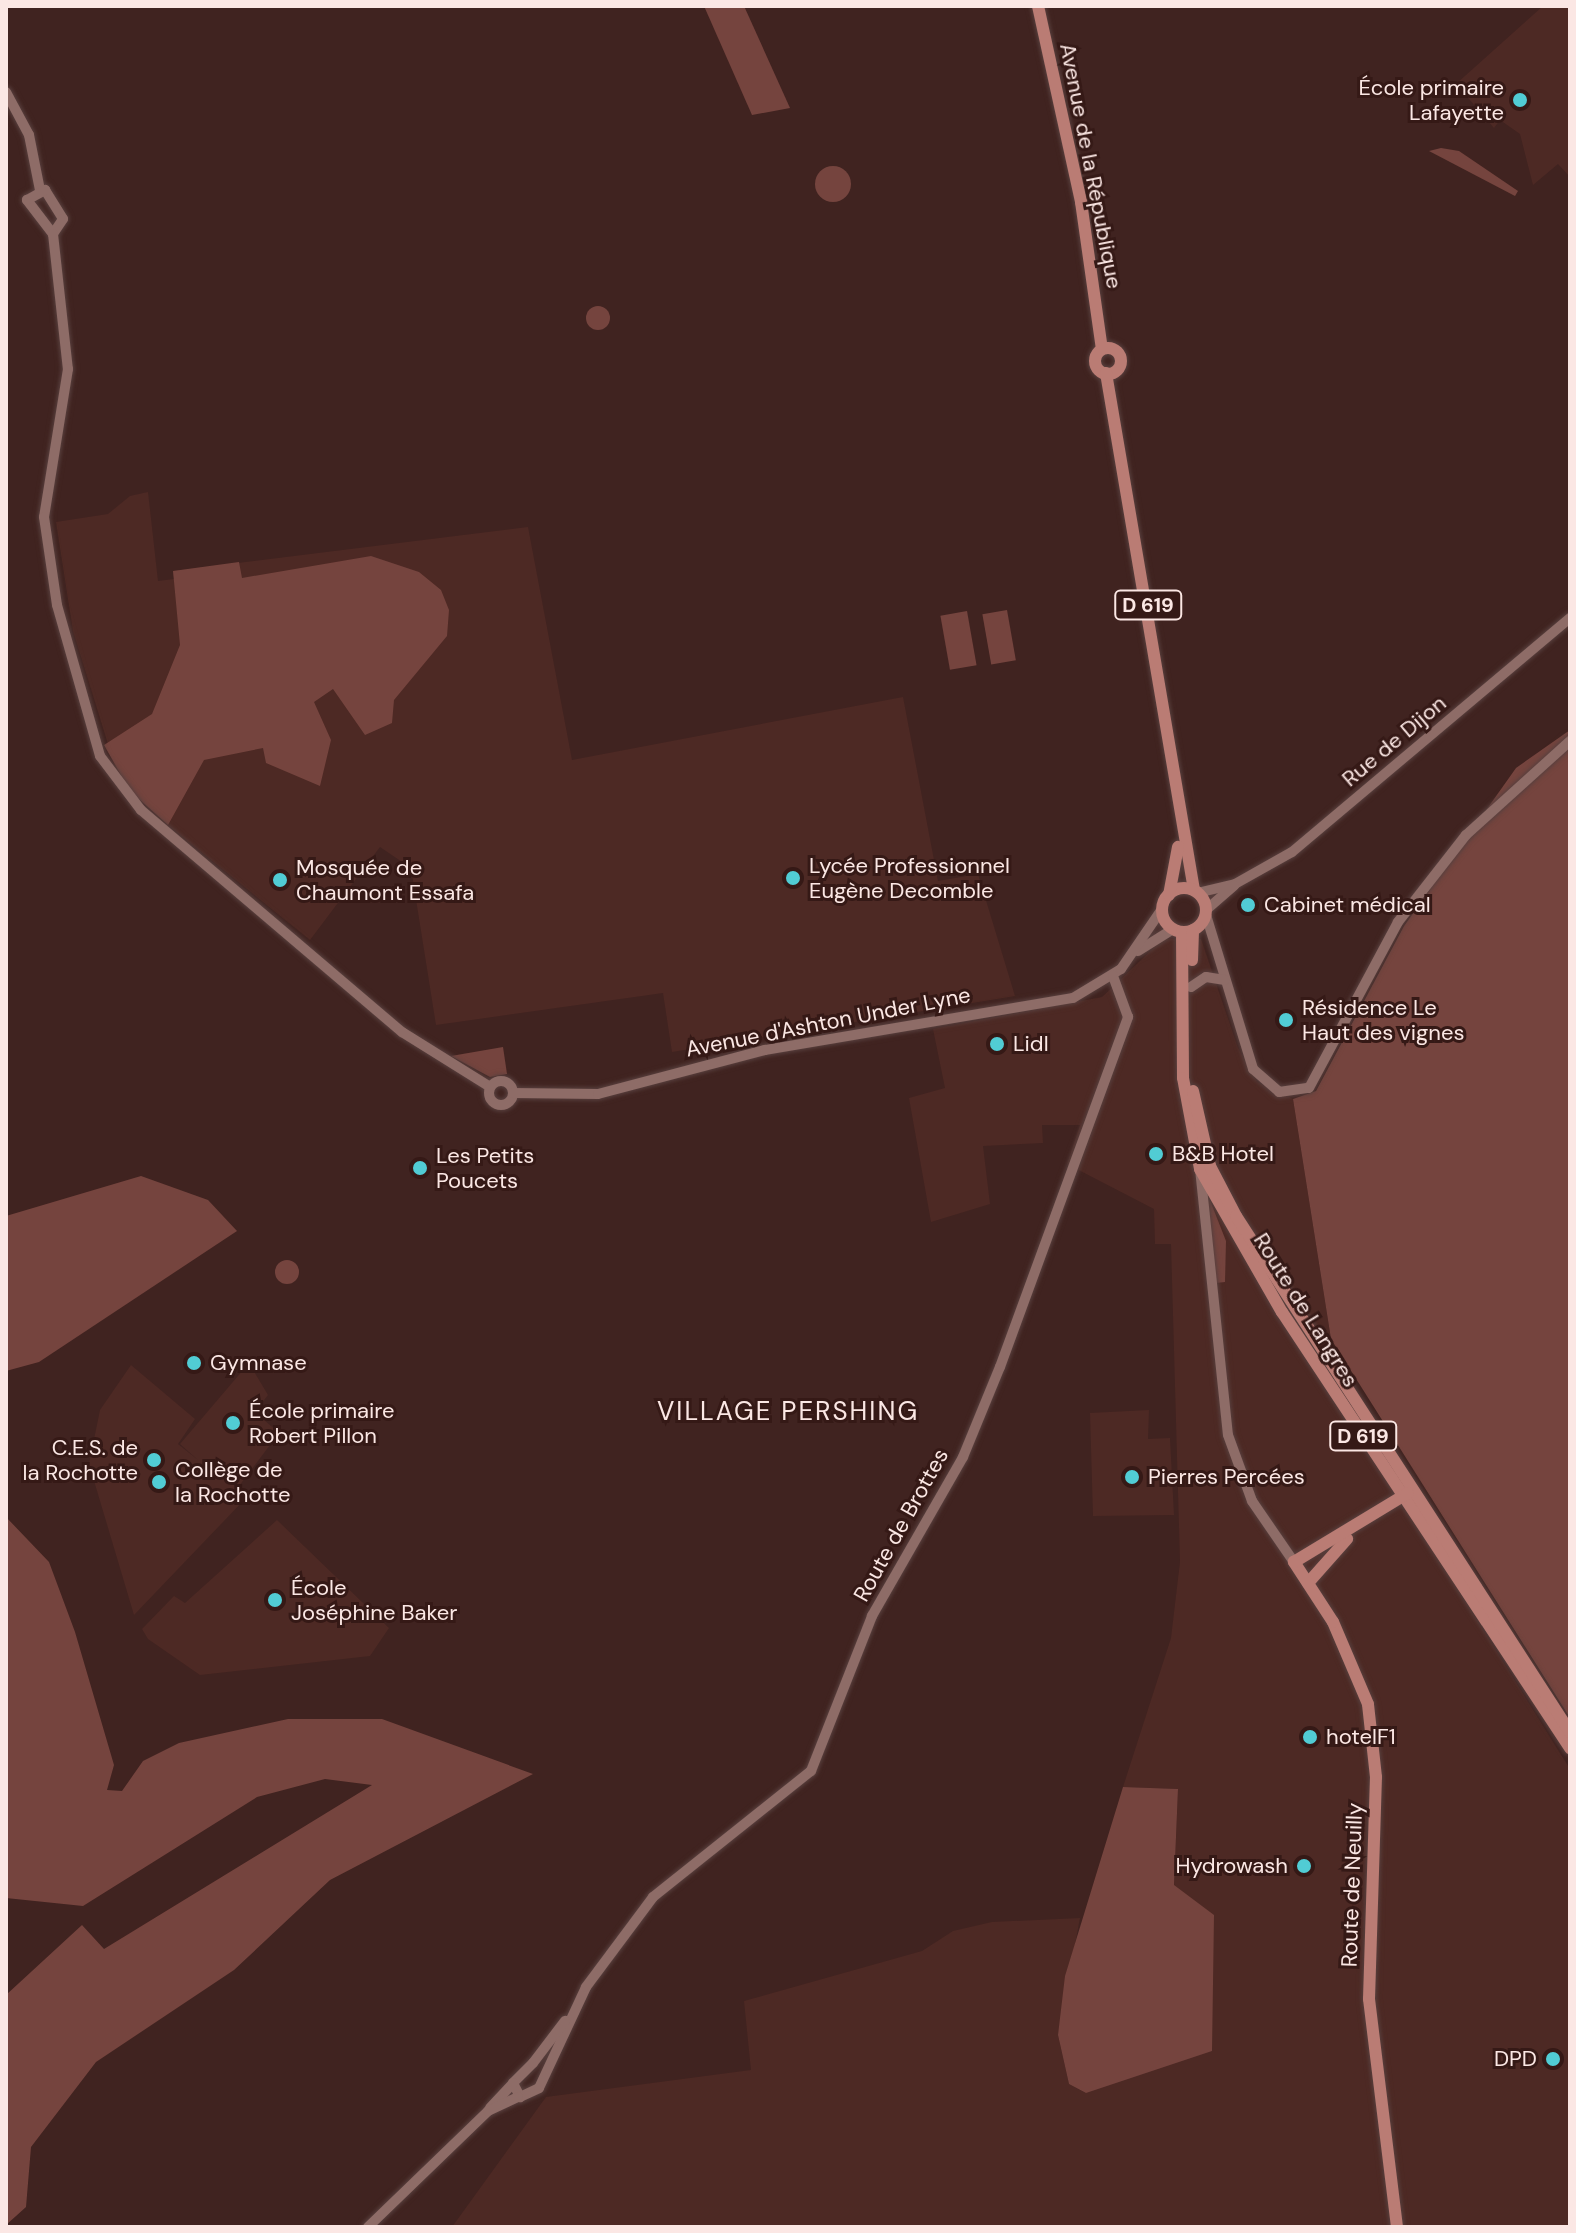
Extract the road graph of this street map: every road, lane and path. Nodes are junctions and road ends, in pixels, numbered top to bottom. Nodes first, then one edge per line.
1 (1038, 6) edge
2 (6, 92) edge
3 (40, 190) junction
4 (53, 234) junction
5 (1106, 348) junction
6 (1110, 377) junction
7 (1570, 618) edge
8 (1570, 741) edge
9 (1180, 825) junction
10 (1235, 884) junction
11 (1196, 892) junction
12 (1169, 895) junction
13 (1162, 909) junction
14 (1206, 912) junction
15 (1186, 930) junction
16 (1213, 940) junction
17 (1136, 952) junction
18 (1113, 976) junction
19 (1225, 980) junction
20 (1191, 987) junction
21 (490, 1087) junction
22 (513, 1093) junction
23 (1200, 1169) junction
24 (1407, 1494) junction
25 (1351, 1533) junction
26 (1294, 1562) junction
27 (1308, 1583) junction
28 (1570, 1732) edge
29 (1570, 1748) edge
30 (571, 2013) junction
31 (534, 2059) junction
32 (547, 2069) junction
33 (513, 2083) junction
34 (518, 2097) junction
35 (488, 2111) junction
36 (368, 2227) edge
37 (1397, 2227) edge

1 - 5 main road, Avenue de la République
2 - 3 street
3 - 4 street
3 - 4 street
4 - 21 street
5 - 6 main road
5 - 6 main road
6 - 9 main road, D 619
7 - 10 street, Rue de Dijon
8 - 19 street
9 - 11 main road
9 - 12 main road, D 619
10 - 11 street, Rue de Dijon
10 - 14 street, Rue de Dijon
11 - 12 main road
11 - 14 main road
12 - 13 main road
13 - 15 main road
13 - 17 street, Avenue d'Ashton Under Lyne
14 - 15 main road
14 - 16 street
15 - 16 street
15 - 17 street, Avenue d'Ashton Under Lyne
15 - 20 main road, D 619
15 - 23 main road, Route de Langres / D 619
16 - 19 street
17 - 18 street, Avenue d'Ashton Under Lyne
18 - 22 street, Avenue d'Ashton Under Lyne
18 - 30 street, Route de Brottes
19 - 20 street
20 - 24 main road, D 619
21 - 22 street
21 - 22 street
23 - 24 main road, Route de Langres / D 619
23 - 26 street
24 - 25 main road
24 - 28 main road, D 619
24 - 29 main road, Route de Langres / D 619
25 - 26 main road
25 - 27 main road
26 - 27 main road, Route de Neuilly
27 - 37 main road, Route de Neuilly
30 - 31 street, Route de Brottes
30 - 32 street, Route de Brottes
31 - 32 street
31 - 33 street, Route de Brottes
32 - 34 street
33 - 34 street
33 - 35 street, Route de Brottes
34 - 35 street
35 - 36 street

